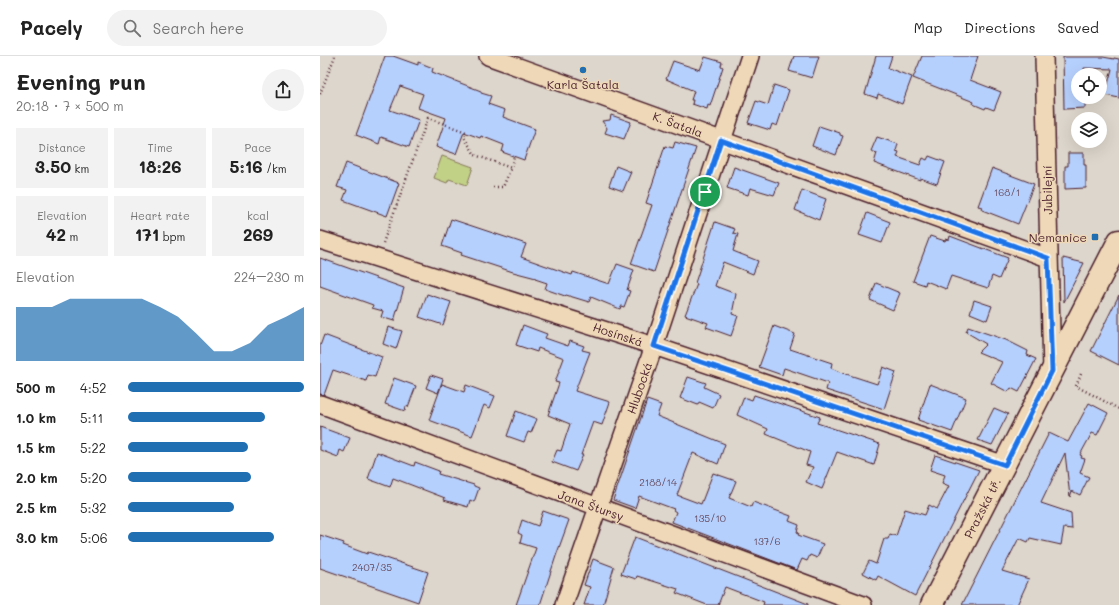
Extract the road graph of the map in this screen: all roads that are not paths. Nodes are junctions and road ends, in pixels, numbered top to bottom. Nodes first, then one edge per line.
1 (488, 56) edge
2 (750, 56) edge
3 (1044, 56) edge
4 (721, 140) junction
5 (320, 240) edge
6 (1119, 241) edge
7 (1048, 258) junction
8 (654, 346) junction
9 (1052, 371) junction
10 (320, 404) edge
11 (1005, 465) junction
12 (598, 507) junction
13 (564, 605) edge
14 (863, 605) edge
15 (932, 605) edge

1 - 4 street, K. Šatala
2 - 4 street, Hlubocká
3 - 7 street, Jubilejní
4 - 7 street, K. Šatala
4 - 8 street, Hlubocká
5 - 8 street, Hosínská
6 - 9 main road, Pražská tř.
7 - 9 street, Jubilejní
8 - 11 street, Hosínská
8 - 12 street, Hlubocká
9 - 11 main road, Pražská tř.
10 - 12 street, Jana Štursy
11 - 15 main road, Pražská tř.
12 - 13 street, Hlubocká
12 - 14 street, Jana Štursy

